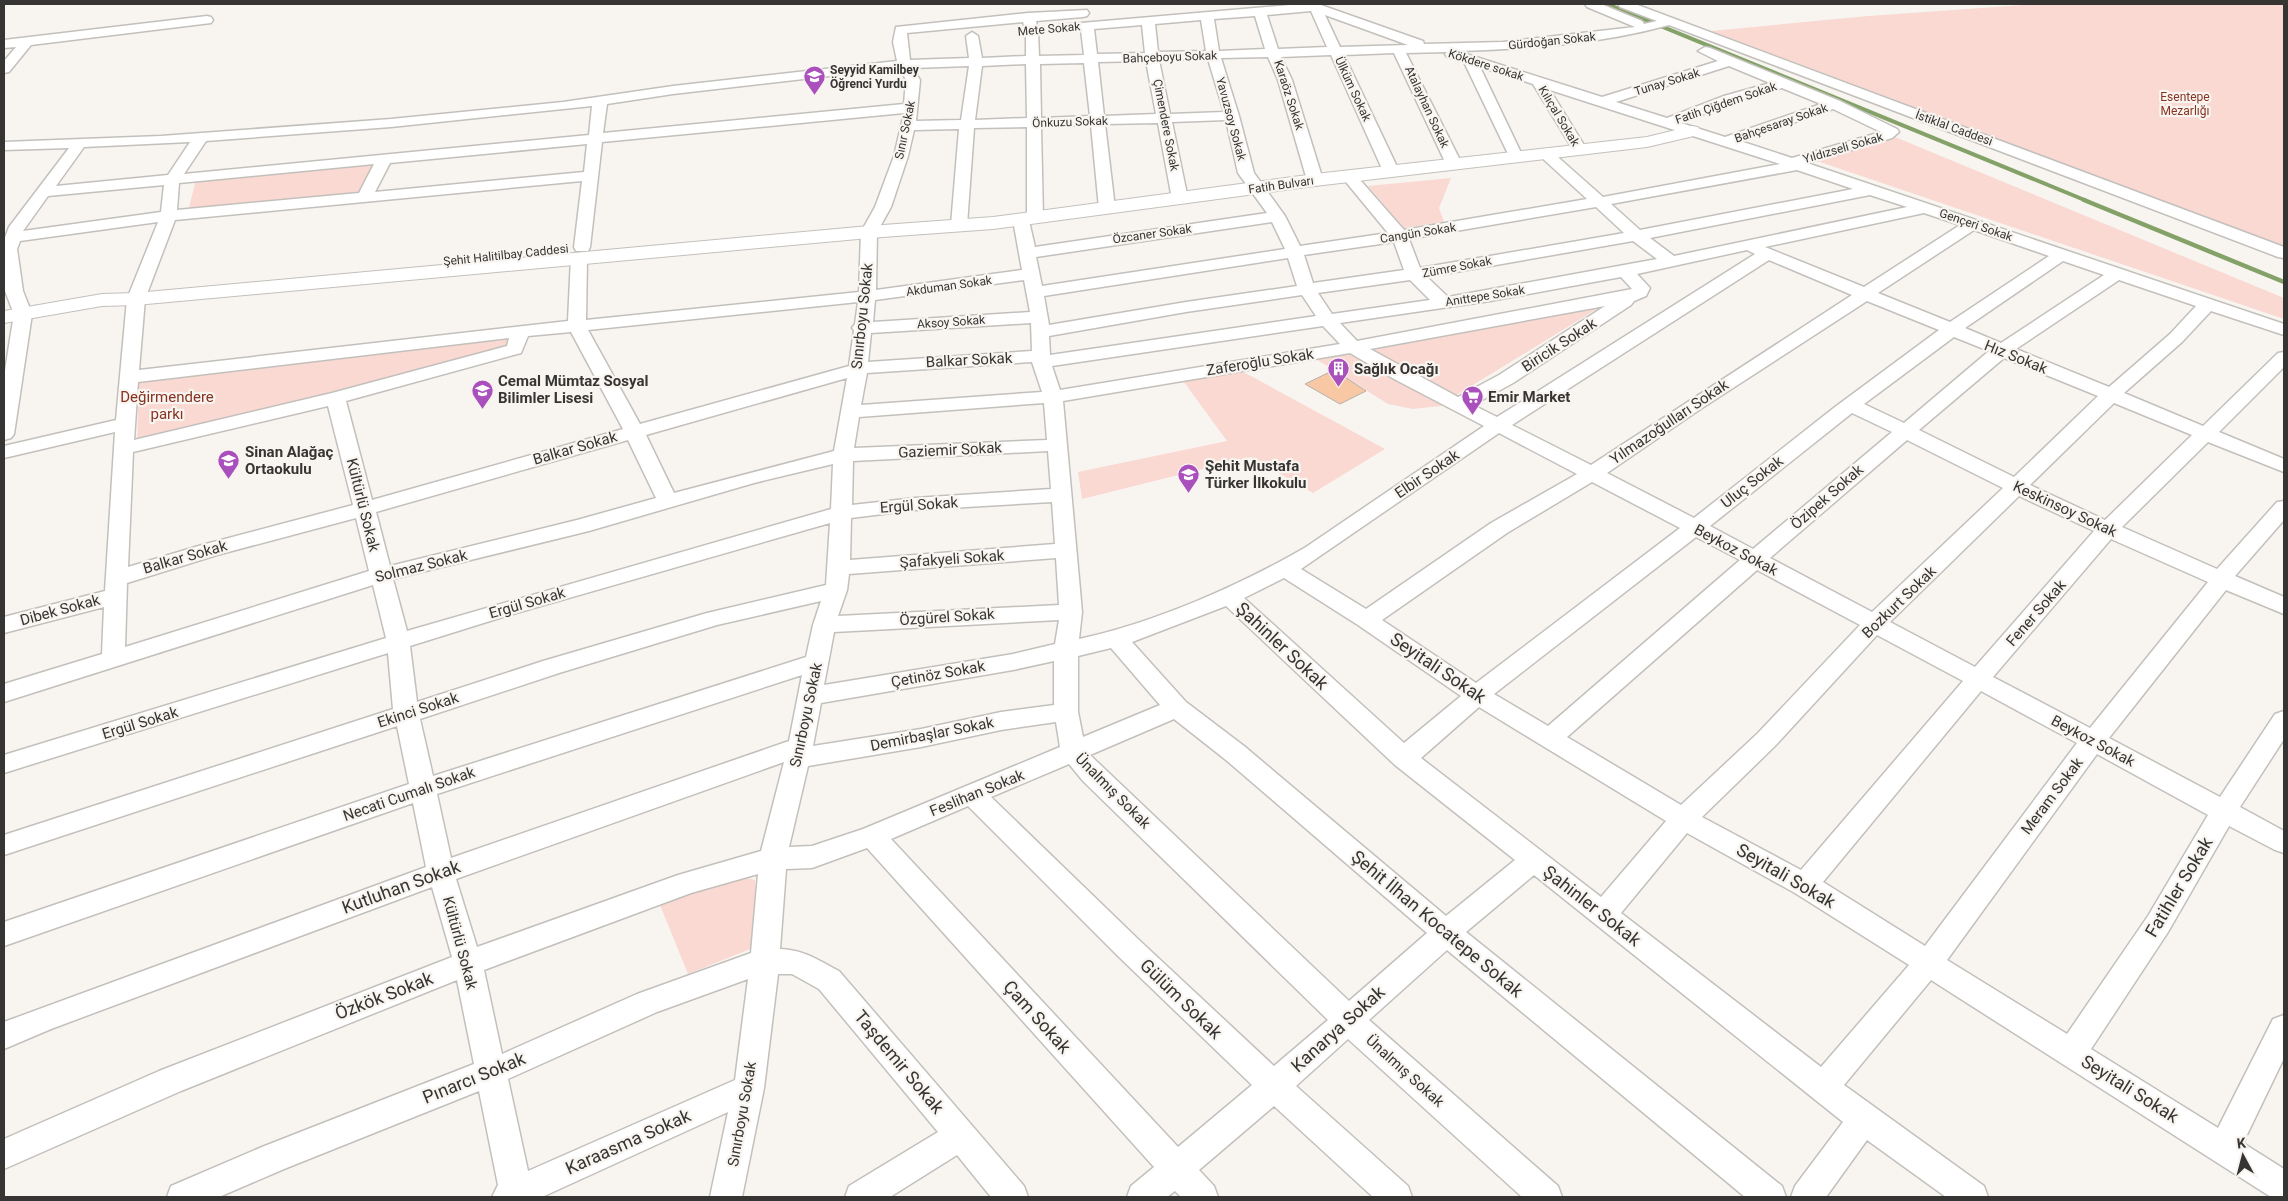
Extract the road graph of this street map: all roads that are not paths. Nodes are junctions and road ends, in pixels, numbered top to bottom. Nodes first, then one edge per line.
1 (1591, 4) edge
2 (1624, 4) edge
3 (1311, 5) edge
4 (1260, 12) junction
5 (1207, 17) junction
6 (1085, 19) junction
7 (207, 20) dead end
8 (1148, 21) junction
9 (1665, 26) junction
10 (1038, 27) junction
11 (1648, 28) junction
12 (972, 36) junction
13 (27, 41) junction
14 (900, 42) junction
15 (4, 44) edge
16 (1690, 45) dead end
17 (1436, 49) junction
18 (1398, 50) junction
19 (1335, 52) junction
20 (1275, 54) junction
21 (1213, 55) junction
22 (1152, 58) junction
23 (1469, 59) junction
24 (1092, 60) junction
25 (1033, 61) junction
26 (1731, 61) junction
27 (976, 62) junction
28 (904, 64) junction
29 (4, 69) edge
30 (1538, 82) junction
31 (1784, 83) junction
32 (600, 101) junction
33 (1602, 102) junction
34 (1835, 104) junction
35 (911, 108) junction
36 (1232, 116) junction
37 (1165, 118) junction
38 (1099, 121) junction
39 (1033, 123) junction
40 (1667, 123) junction
41 (967, 125) junction
42 (908, 126) junction
43 (1692, 131) junction
44 (201, 137) junction
45 (596, 138) junction
46 (1727, 141) junction
47 (80, 143) junction
48 (4, 146) edge
49 (1577, 146) junction
50 (1515, 153) junction
51 (1546, 154) junction
52 (385, 158) junction
53 (1452, 161) junction
54 (1796, 164) junction
55 (1389, 167) junction
56 (1314, 175) junction
57 (591, 176) junction
58 (1349, 176) junction
59 (172, 180) junction
60 (1253, 184) junction
61 (1871, 189) junction
62 (42, 192) junction
63 (1179, 194) junction
64 (364, 198) junction
65 (1107, 203) junction
66 (1601, 203) junction
67 (1926, 208) junction
68 (1031, 215) junction
69 (169, 216) junction
70 (1276, 216) junction
71 (960, 220) junction
72 (1973, 224) junction
73 (873, 225) junction
74 (12, 230) edge
75 (1636, 235) junction
76 (1400, 236) junction
77 (1748, 246) junction
78 (581, 253) junction
79 (1027, 253) junction
80 (1295, 253) junction
81 (2284, 253) edge
82 (1767, 254) junction
83 (2062, 254) junction
84 (1671, 262) junction
85 (1625, 272) junction
86 (2118, 273) junction
87 (1414, 274) junction
88 (1033, 283) junction
89 (1306, 290) junction
90 (1864, 294) junction
91 (866, 296) junction
92 (1490, 296) junction
93 (1632, 296) junction
94 (136, 299) junction
95 (1443, 302) junction
96 (2209, 304) junction
97 (14, 315) edge
98 (1514, 318) junction
99 (1327, 320) junction
100 (1040, 324) junction
101 (577, 326) junction
102 (861, 328) junction
103 (1951, 330) junction
104 (2284, 330) edge
105 (520, 332) junction
106 (1353, 347) junction
107 (2001, 351) junction
108 (2284, 357) edge
109 (1041, 359) junction
110 (858, 369) junction
111 (129, 376) junction
112 (2111, 395) junction
113 (1053, 397) junction
114 (336, 398) junction
115 (1458, 405) junction
116 (1850, 405) junction
117 (849, 412) junction
118 (125, 424) junction
119 (1498, 426) junction
120 (1906, 430) junction
121 (634, 431) junction
122 (2205, 433) junction
123 (4, 434) edge
124 (1057, 445) junction
125 (123, 448) junction
126 (4, 452) edge
127 (843, 455) junction
128 (2284, 466) edge
129 (1592, 474) junction
130 (2016, 486) junction
131 (1061, 495) junction
132 (668, 501) junction
133 (2284, 507) edge
134 (364, 509) junction
135 (841, 513) junction
136 (1694, 527) junction
137 (2108, 529) junction
138 (1065, 550) junction
139 (1754, 560) junction
140 (1285, 570) junction
141 (381, 575) junction
142 (837, 579) junction
143 (2220, 579) junction
144 (116, 587) junction
145 (1229, 596) junction
146 (2284, 606) edge
147 (1071, 612) junction
148 (1366, 620) junction
149 (1874, 624) junction
150 (4, 625) edge
151 (824, 625) junction
152 (1116, 640) junction
153 (398, 642) junction
154 (1066, 650) junction
155 (113, 660) junction
156 (817, 662) junction
157 (1977, 680) junction
158 (4, 693) edge
159 (1477, 695) junction
160 (810, 696) junction
161 (1177, 708) junction
162 (1066, 712) junction
163 (406, 713) junction
164 (2284, 720) edge
165 (1550, 738) junction
166 (2093, 742) junction
167 (799, 752) junction
168 (1074, 753) junction
169 (1404, 758) junction
170 (4, 764) edge
171 (423, 789) junction
172 (973, 795) junction
173 (2224, 811) junction
174 (1683, 819) junction
175 (872, 836) junction
176 (2284, 843) edge
177 (4, 844) edge
178 (774, 860) junction
179 (1533, 860) junction
180 (441, 873) junction
181 (1805, 885) junction
182 (1603, 915) junction
183 (1446, 933) junction
184 (4, 934) edge
185 (765, 961) junction
186 (1929, 962) junction
187 (468, 963) junction
188 (1348, 1020) junction
189 (2284, 1028) edge
190 (4, 1036) edge
191 (2072, 1052) junction
192 (490, 1073) junction
193 (1274, 1087) junction
194 (1823, 1087) junction
195 (749, 1088) junction
196 (1864, 1119) junction
197 (960, 1136) junction
198 (2224, 1148) junction
199 (4, 1154) edge
200 (1176, 1169) junction
201 (2284, 1186) edge
202 (514, 1196) edge
203 (183, 1197) edge
204 (726, 1197) edge
205 (861, 1197) edge
206 (1012, 1197) edge
207 (1143, 1197) edge
208 (1202, 1197) edge
209 (1396, 1197) edge
210 (1546, 1197) edge
211 (1770, 1197) edge
212 (1807, 1197) edge
213 (1972, 1197) edge

1 - 11 street
2 - 9 street, İstiklal Caddesi
3 - 4 street, Mete Sokak
3 - 17 street, Kökdere sokak
3 - 19 street, Ülküm Sokak
4 - 5 street, Mete Sokak
4 - 20 street, Karaöz Sokak
5 - 8 street, Mete Sokak
5 - 21 street, Yavuzsoy Sokak
6 - 8 street, Mete Sokak
6 - 10 street, Mete Sokak
6 - 10 street
6 - 24 street
7 - 13 street
8 - 22 street, Çimendere Sokak
9 - 11 street
9 - 81 street, İstiklal Caddesi
10 - 12 street, Mete Sokak
10 - 14 street
10 - 25 street, Ünalmış Sokak
11 - 17 street, Gürdoğan Sokak
12 - 14 street, Mete Sokak
12 - 27 street
13 - 15 street
13 - 29 street
14 - 28 street, Sınır Sokak
16 - 26 street
17 - 18 street, Bahçeboyu Sokak
17 - 23 street, Kökdere sokak
18 - 19 street, Bahçeboyu Sokak
18 - 53 street, Atalayhan Sokak
19 - 20 street, Bahçeboyu Sokak
19 - 55 street, Ülküm Sokak
20 - 21 street, Bahçeboyu Sokak
20 - 56 street, Karaöz Sokak
21 - 22 street, Bahçeboyu Sokak
21 - 36 street, Yavuzsoy Sokak
22 - 24 street, Bahçeboyu Sokak
22 - 37 street, Çimendere Sokak
23 - 30 street, Kökdere sokak
23 - 50 street
24 - 25 street, Bahçeboyu Sokak
24 - 38 street
25 - 27 street, Bahçeboyu Sokak
25 - 39 street, Ünalmış Sokak
26 - 31 street
26 - 33 street, Tunay Sokak
27 - 28 street, Bahçeboyu Sokak
27 - 41 street
28 - 32 street, Bahçeboyu Sokak
28 - 35 street, Sınır Sokak
30 - 33 street, Kökdere sokak
30 - 49 street, Kılıçal Sokak
31 - 34 street
31 - 40 street, Fatih Çiğdem Sokak
32 - 44 street, Bahçeboyu Sokak
32 - 45 street
33 - 40 street, Kökdere sokak
34 - 46 street, Bahçesaray Sokak
34 - 54 street, Yıldızseli Sokak
35 - 42 street, Sınır Sokak
35 - 45 street
36 - 37 street, Önkuzu Sokak
36 - 60 street, Yavuzsoy Sokak
37 - 38 street, Önkuzu Sokak
37 - 63 street, Çimendere Sokak
38 - 39 street, Önkuzu Sokak
38 - 65 street
39 - 41 street, Önkuzu Sokak
39 - 68 street, Ünalmış Sokak
40 - 43 street, Gençeri Sokak
41 - 42 street, Önkuzu Sokak
41 - 71 street
42 - 73 street, Sınır Sokak
43 - 46 street, Gençeri Sokak
43 - 49 main road, Fatih Bulvarı
44 - 47 street, Bahçeboyu Sokak
44 - 59 street
45 - 52 street
45 - 57 street
46 - 54 street, Gençeri Sokak
47 - 48 street, Bahçeboyu Sokak
47 - 62 street
49 - 50 main road
49 - 51 main road, Fatih Bulvarı
50 - 51 main road, Fatih Bulvarı
50 - 53 main road, Fatih Bulvarı
51 - 66 street
52 - 59 street
52 - 64 street
53 - 55 main road, Fatih Bulvarı
54 - 61 street, Gençeri Sokak
54 - 66 street, Cangün Sokak
55 - 56 main road
55 - 58 main road, Fatih Bulvarı
56 - 58 main road, Fatih Bulvarı
56 - 60 main road, Fatih Bulvarı
57 - 64 street
57 - 78 street
58 - 76 street
59 - 62 street
59 - 69 street
60 - 63 main road, Fatih Bulvarı
60 - 70 street, Beykoz Sokak
61 - 67 street, Gençeri Sokak
61 - 75 street, Zümre Sokak
62 - 74 street
63 - 65 main road, Fatih Bulvarı
64 - 69 street
65 - 68 main road, Fatih Bulvarı
66 - 75 street
66 - 76 street, Cangün Sokak
67 - 72 street, Gençeri Sokak
67 - 77 street, Anıttepe Sokak
68 - 71 main road, Fatih Bulvarı
68 - 79 street, Ünalmış Sokak
69 - 74 street
69 - 94 street
70 - 79 street, Özcaner Sokak
70 - 80 street, Beykoz Sokak
71 - 73 main road, Fatih Bulvarı
72 - 83 street, Gençeri Sokak
72 - 90 street, Yılmazoğulları Sokak
73 - 78 main road, Şehit Halitilbay Caddesi
73 - 91 street, Sınırboyu Sokak
74 - 97 street
75 - 84 street
75 - 87 street, Zümre Sokak
76 - 80 street, Cangün Sokak
76 - 87 street
77 - 82 street, Hız Sokak
77 - 84 street, Anıttepe Sokak
78 - 94 main road, Şehit Halitilbay Caddesi
78 - 101 street
79 - 88 street, Ünalmış Sokak
80 - 88 street, Cangün Sokak
80 - 89 street, Beykoz Sokak
82 - 90 street, Hız Sokak
82 - 119 street, Elbir Sokak
83 - 86 street, Gençeri Sokak
83 - 103 street, Uluç Sokak
84 - 85 street, Anıttepe Sokak
85 - 92 street, Anıttepe Sokak
85 - 93 street
86 - 96 street, Gençeri Sokak
86 - 107 street, Özipek Sokak
87 - 89 street, Zümre Sokak
87 - 95 street
88 - 91 street, Akduman Sokak
88 - 100 street, Ünalmış Sokak
89 - 99 street, Beykoz Sokak
89 - 100 street, Zümre Sokak
90 - 103 street, Hız Sokak
90 - 129 street, Yılmazoğulları Sokak
91 - 101 street, Akduman Sokak
91 - 102 street, Sınırboyu Sokak
92 - 95 street, Anıttepe Sokak
92 - 98 street
93 - 98 street, Zaferoğlu Sokak
93 - 115 street, Biricik Sokak
94 - 97 main road, Şehit Halitilbay Caddesi
94 - 111 street
95 - 99 street, Anıttepe Sokak
96 - 104 street, Gençeri Sokak
96 - 112 street, Bozkurt Sokak
97 - 123 street
98 - 106 street, Zaferoğlu Sokak
99 - 106 street, Beykoz Sokak
99 - 109 street, Anıttepe Sokak
100 - 102 street, Aksoy Sokak
100 - 109 street, Ünalmış Sokak
101 - 105 street, Akduman Sokak
101 - 121 street
102 - 110 street, Sınırboyu Sokak
103 - 107 street, Hız Sokak
103 - 116 street, Uluç Sokak
105 - 111 street, Akduman Sokak
105 - 114 street
106 - 113 street, Zaferoğlu Sokak
106 - 115 street, Beykoz Sokak
107 - 112 street, Hız Sokak
107 - 120 street, Özipek Sokak
108 - 122 street, Fener Sokak
109 - 110 street, Balkar Sokak
109 - 113 street, Ünalmış Sokak
110 - 117 street, Sınırboyu Sokak
110 - 121 street, Balkar Sokak
111 - 118 street
112 - 122 street, Hız Sokak
112 - 130 street, Bozkurt Sokak
113 - 117 street, Zaferoğlu Sokak
113 - 124 street, Ünalmış Sokak
114 - 125 street
114 - 134 street, Kültürlü Sokak
115 - 119 street, Beykoz Sokak
116 - 120 street, Keskinsoy Sokak
116 - 136 street, Uluç Sokak
117 - 127 street, Sınırboyu Sokak
118 - 125 street
118 - 126 street
119 - 129 street, Beykoz Sokak
119 - 140 street, Elbir Sokak
120 - 130 street, Keskinsoy Sokak
120 - 139 street, Özipek Sokak
121 - 132 street
121 - 134 street, Balkar Sokak
122 - 128 street, Hız Sokak
122 - 137 street, Fener Sokak
124 - 127 street, Gaziemir Sokak
124 - 131 street, Ünalmış Sokak
125 - 144 street
127 - 132 street, Solmaz Sokak
127 - 135 street, Sınırboyu Sokak
129 - 136 street, Beykoz Sokak
129 - 148 street, Yılmazoğulları Sokak
130 - 137 street, Keskinsoy Sokak
130 - 149 street, Bozkurt Sokak
131 - 135 street, Ergül Sokak
131 - 138 street, Ünalmış Sokak
132 - 141 street, Solmaz Sokak
133 - 143 street, Meram Sokak
134 - 141 street, Kültürlü Sokak
134 - 144 street, Balkar Sokak
135 - 142 street, Sınırboyu Sokak
135 - 153 street, Ergül Sokak
136 - 139 street, Beykoz Sokak
136 - 159 street, Uluç Sokak
137 - 143 street, Keskinsoy Sokak
137 - 157 street, Fener Sokak
138 - 142 street, Şafakyeli Sokak
138 - 147 street, Ünalmış Sokak
139 - 149 street, Beykoz Sokak
139 - 165 street, Özipek Sokak
140 - 145 street, Elbir Sokak
140 - 148 street, Seyitali Sokak
141 - 153 street, Kültürlü Sokak
141 - 155 street, Solmaz Sokak
142 - 151 street, Sınırboyu Sokak
142 - 163 street, Ekinci Sokak
143 - 146 street, Keskinsoy Sokak
143 - 166 street, Meram Sokak
144 - 150 street, Dibek Sokak
144 - 155 street
145 - 152 street, Elbir Sokak
145 - 169 street, Şahinler Sokak
147 - 151 street, Özgürel Sokak
147 - 154 street, Ünalmış Sokak
148 - 159 street, Seyitali Sokak
149 - 157 street, Beykoz Sokak
149 - 174 street, Bozkurt Sokak
151 - 156 street, Sınırboyu Sokak
152 - 154 street, Elbir Sokak
152 - 161 street, Şehit İlhan Kocatepe Sokak
153 - 163 street, Kültürlü Sokak
153 - 170 street, Ergül Sokak
154 - 160 street, Çetinöz Sokak
154 - 162 street, Ünalmış Sokak
155 - 158 street, Solmaz Sokak
156 - 160 street, Sınırboyu Sokak
156 - 171 street, Necati Cumalı Sokak
157 - 166 street, Beykoz Sokak
157 - 181 street, Fener Sokak
159 - 165 street, Seyitali Sokak
159 - 169 street, Uluç Sokak
160 - 167 street, Sınırboyu Sokak
161 - 168 street, Feslihan Sokak
161 - 183 street, Şehit İlhan Kocatepe Sokak
162 - 167 street, Demirbaşlar Sokak
162 - 168 street, Ünalmış Sokak
163 - 171 street, Kültürlü Sokak
163 - 177 street, Ekinci Sokak
164 - 173 street, Fatihler Sokak
165 - 174 street, Seyitali Sokak
166 - 173 street, Beykoz Sokak
166 - 186 street, Meram Sokak
167 - 178 street, Sınırboyu Sokak
167 - 180 street, Kutluhan Sokak
168 - 172 street, Feslihan Sokak
168 - 188 street, Ünalmış Sokak
169 - 179 street, Şahinler Sokak
171 - 180 street, Kültürlü Sokak
171 - 184 street, Necati Cumalı Sokak
172 - 175 street, Feslihan Sokak
172 - 193 street, Gülüm Sokak
173 - 176 street, Beykoz Sokak
173 - 191 street, Fatihler Sokak
174 - 181 street, Seyitali Sokak
174 - 182 street, Bozkurt Sokak
175 - 178 street, Feslihan Sokak
175 - 200 street, Çam Sokak
178 - 185 street, Sınırboyu Sokak
178 - 187 street, Özkök Sokak
179 - 182 street, Şahinler Sokak
179 - 183 street, Kanarya Sokak
180 - 187 street, Kültürlü Sokak
180 - 190 street, Kutluhan Sokak
181 - 186 street, Seyitali Sokak
182 - 194 street, Şahinler Sokak
183 - 188 street, Kanarya Sokak
183 - 211 street, Şehit İlhan Kocatepe Sokak
185 - 192 street, Pınarcı Sokak
185 - 195 street, Sınırboyu Sokak
185 - 197 street, Taşdemir Sokak
186 - 191 street, Seyitali Sokak
186 - 194 street, Meram Sokak
187 - 192 street, Kültürlü Sokak
187 - 199 street, Özkök Sokak
188 - 193 street, Kanarya Sokak
188 - 210 street, Ünalmış Sokak
189 - 198 street
191 - 198 street, Seyitali Sokak
192 - 202 street, Kültürlü Sokak
192 - 203 street, Pınarcı Sokak
193 - 200 street, Kanarya Sokak
193 - 209 street, Gülüm Sokak
194 - 196 street, Şahinler Sokak
195 - 202 street, Karaasma Sokak
195 - 204 street, Sınırboyu Sokak
196 - 212 street
196 - 213 street, Şahinler Sokak
197 - 205 street
197 - 206 street, Taşdemir Sokak
198 - 201 street, Seyitali Sokak
200 - 207 street, Kanarya Sokak
200 - 208 street, Çam Sokak

